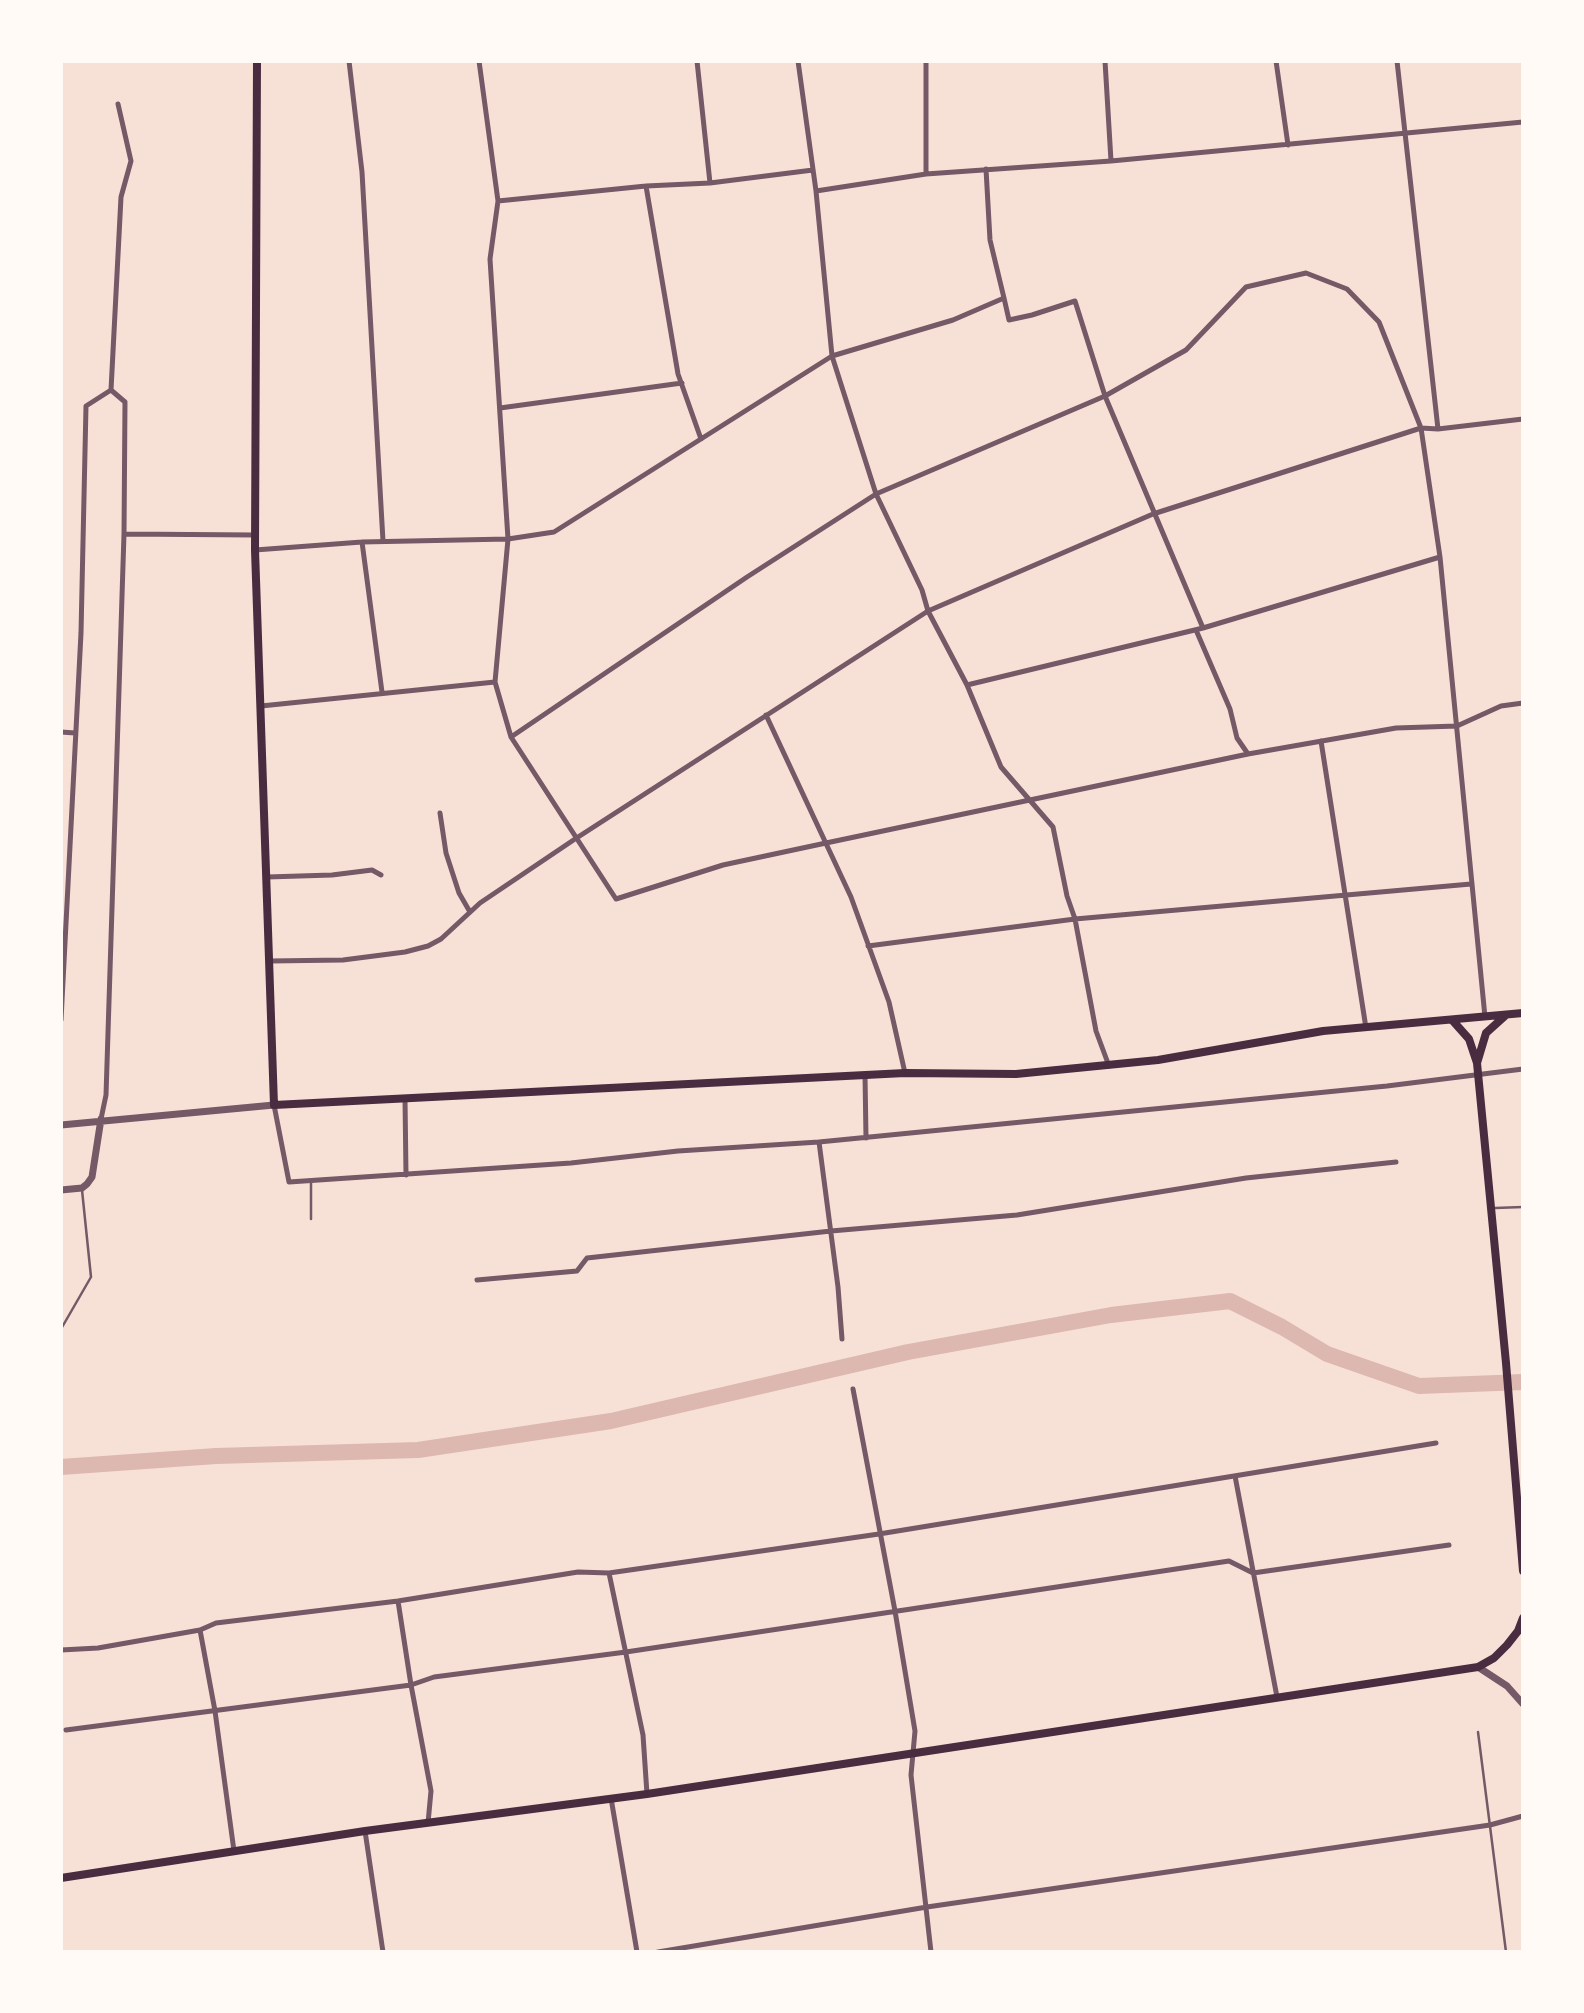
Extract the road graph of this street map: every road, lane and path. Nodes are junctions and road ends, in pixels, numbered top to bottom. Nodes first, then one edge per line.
1 (257, 61) edge
2 (349, 61) edge
3 (479, 61) edge
4 (697, 61) edge
5 (798, 61) edge
6 (926, 61) edge
7 (1105, 61) edge
8 (1276, 61) edge
9 (1397, 61) edge
10 (118, 104) dead end
11 (1523, 122) edge
12 (1405, 134) junction
13 (1288, 145) junction
14 (1111, 161) junction
15 (986, 169) junction
16 (813, 170) junction
17 (926, 174) junction
18 (710, 183) junction
19 (646, 186) junction
20 (816, 191) junction
21 (498, 201) junction
22 (1004, 298) junction
23 (832, 356) junction
24 (682, 383) junction
25 (111, 390) junction
26 (1105, 396) junction
27 (500, 408) junction
28 (1523, 419) edge
29 (1422, 428) junction
30 (1438, 429) junction
31 (701, 439) junction
32 (876, 495) junction
33 (1153, 514) junction
34 (124, 534) junction
35 (255, 535) junction
36 (508, 539) junction
37 (383, 541) junction
38 (362, 542) junction
39 (255, 550) junction
40 (1440, 558) junction
41 (928, 611) junction
42 (1200, 629) junction
43 (495, 682) junction
44 (967, 685) junction
45 (382, 692) junction
46 (1523, 703) edge
47 (261, 706) junction
48 (766, 715) junction
49 (1457, 726) junction
50 (61, 732) edge
51 (75, 733) junction
52 (511, 737) junction
53 (1321, 741) junction
54 (1248, 754) junction
55 (1030, 799) junction
56 (440, 813) dead end
57 (575, 839) junction
58 (826, 843) junction
59 (381, 875) dead end
60 (267, 877) junction
61 (1471, 884) junction
62 (1345, 895) junction
63 (470, 912) junction
64 (1075, 919) junction
65 (63, 939) edge
66 (868, 946) junction
67 (270, 961) junction
68 (1523, 1013) edge
69 (1506, 1015) junction
70 (1485, 1017) junction
71 (61, 1020) edge
72 (1453, 1021) junction
73 (1366, 1028) junction
74 (1477, 1063) junction
75 (1109, 1067) junction
76 (1523, 1069) edge
77 (905, 1073) junction
78 (1478, 1074) junction
79 (864, 1075) junction
80 (405, 1098) junction
81 (274, 1105) junction
82 (101, 1119) junction
83 (61, 1125) edge
84 (866, 1138) junction
85 (819, 1142) junction
86 (1396, 1162) dead end
87 (406, 1175) junction
88 (311, 1181) junction
89 (85, 1186) junction
90 (61, 1190) edge
91 (1523, 1207) edge
92 (1491, 1208) junction
93 (311, 1219) dead end
94 (831, 1231) junction
95 (477, 1280) dead end
96 (61, 1329) edge
97 (842, 1339) dead end
98 (853, 1389) dead end
99 (1436, 1443) dead end
100 (1235, 1476) junction
101 (879, 1534) junction
102 (1448, 1545) dead end
103 (1523, 1571) edge
104 (609, 1573) junction
105 (1253, 1573) junction
106 (398, 1601) junction
107 (895, 1611) junction
108 (1523, 1618) edge
109 (200, 1630) junction
110 (61, 1650) edge
111 (626, 1652) junction
112 (1478, 1667) junction
113 (411, 1685) junction
114 (1277, 1697) junction
115 (1523, 1704) edge
116 (215, 1711) junction
117 (66, 1730) dead end
118 (1478, 1732) dead end
119 (912, 1752) junction
120 (648, 1794) junction
121 (611, 1798) junction
122 (1523, 1816) edge
123 (428, 1823) junction
124 (1490, 1825) junction
125 (365, 1831) junction
126 (234, 1851) junction
127 (61, 1878) edge
128 (927, 1907) junction
129 (383, 1952) edge
130 (637, 1952) edge
131 (658, 1952) edge
132 (931, 1952) edge
133 (1506, 1952) edge

1 - 35 main road
2 - 37 street
3 - 21 street
4 - 18 street
5 - 16 street
6 - 17 street
7 - 14 street
8 - 13 street
9 - 12 street
10 - 25 street
11 - 12 street
12 - 13 street
12 - 30 street
13 - 14 street
14 - 15 street
15 - 17 street
15 - 22 street
16 - 18 street
16 - 20 street
17 - 20 street
18 - 19 street
19 - 21 street
19 - 24 street
20 - 23 street
21 - 27 street
22 - 23 street
22 - 26 street
23 - 31 street
23 - 32 street
24 - 27 street
24 - 31 street
25 - 34 street
25 - 51 street
26 - 29 street
26 - 32 street
26 - 33 street
27 - 36 street
28 - 30 street
29 - 30 street
29 - 33 street
29 - 40 street
31 - 36 street
32 - 41 street
32 - 52 street
33 - 41 street
33 - 42 street
34 - 35 street
34 - 82 street
35 - 39 main road
36 - 37 street
36 - 43 street
37 - 38 street
38 - 39 street
38 - 45 street
39 - 47 main road
40 - 42 street
40 - 49 street
41 - 44 street
41 - 48 street
42 - 44 street
42 - 54 street
43 - 45 street
43 - 52 street
44 - 55 street
45 - 47 street
46 - 49 street
47 - 60 main road
48 - 57 street
48 - 58 street
49 - 53 street
49 - 61 street
50 - 51 street
51 - 65 street
52 - 57 street
53 - 54 street
53 - 62 street
54 - 55 street
55 - 58 street
55 - 64 street
56 - 63 street
57 - 58 street
57 - 63 street
58 - 66 street
59 - 60 street
60 - 67 main road
61 - 62 street
61 - 70 street
62 - 64 street
62 - 73 street
63 - 67 street
64 - 66 street
64 - 75 street
65 - 71 street
66 - 77 street
67 - 81 main road
68 - 69 main road
69 - 70 main road
69 - 74 main road
70 - 72 main road
72 - 73 main road
72 - 74 main road
73 - 75 main road
74 - 78 main road
75 - 77 main road
76 - 78 street
77 - 79 main road
78 - 84 street
78 - 92 main road
79 - 80 main road
79 - 84 street
80 - 81 main road
80 - 87 street
81 - 82 street
81 - 88 street
82 - 83 street
82 - 89 street
84 - 85 street
85 - 87 street
85 - 94 street
86 - 94 street
87 - 88 street
88 - 93 lane
89 - 90 street
89 - 96 lane
91 - 92 lane
92 - 103 main road
94 - 95 street
94 - 97 street
98 - 101 street
99 - 100 street
100 - 101 street
100 - 105 street
101 - 104 street
101 - 107 street
102 - 105 street
104 - 106 street
104 - 111 street
105 - 107 street
105 - 114 street
106 - 109 street
106 - 113 street
107 - 111 street
107 - 119 street
108 - 112 main road
109 - 110 street
109 - 116 street
111 - 113 street
111 - 120 street
112 - 114 main road
112 - 115 street
113 - 116 street
113 - 123 street
114 - 119 main road
116 - 117 street
116 - 126 street
118 - 124 lane
119 - 120 main road
119 - 128 street
120 - 121 main road
121 - 123 main road
121 - 130 street
122 - 124 street
123 - 125 main road
124 - 128 street
124 - 133 lane
125 - 126 main road
125 - 129 street
126 - 127 main road
128 - 131 street
128 - 132 street

